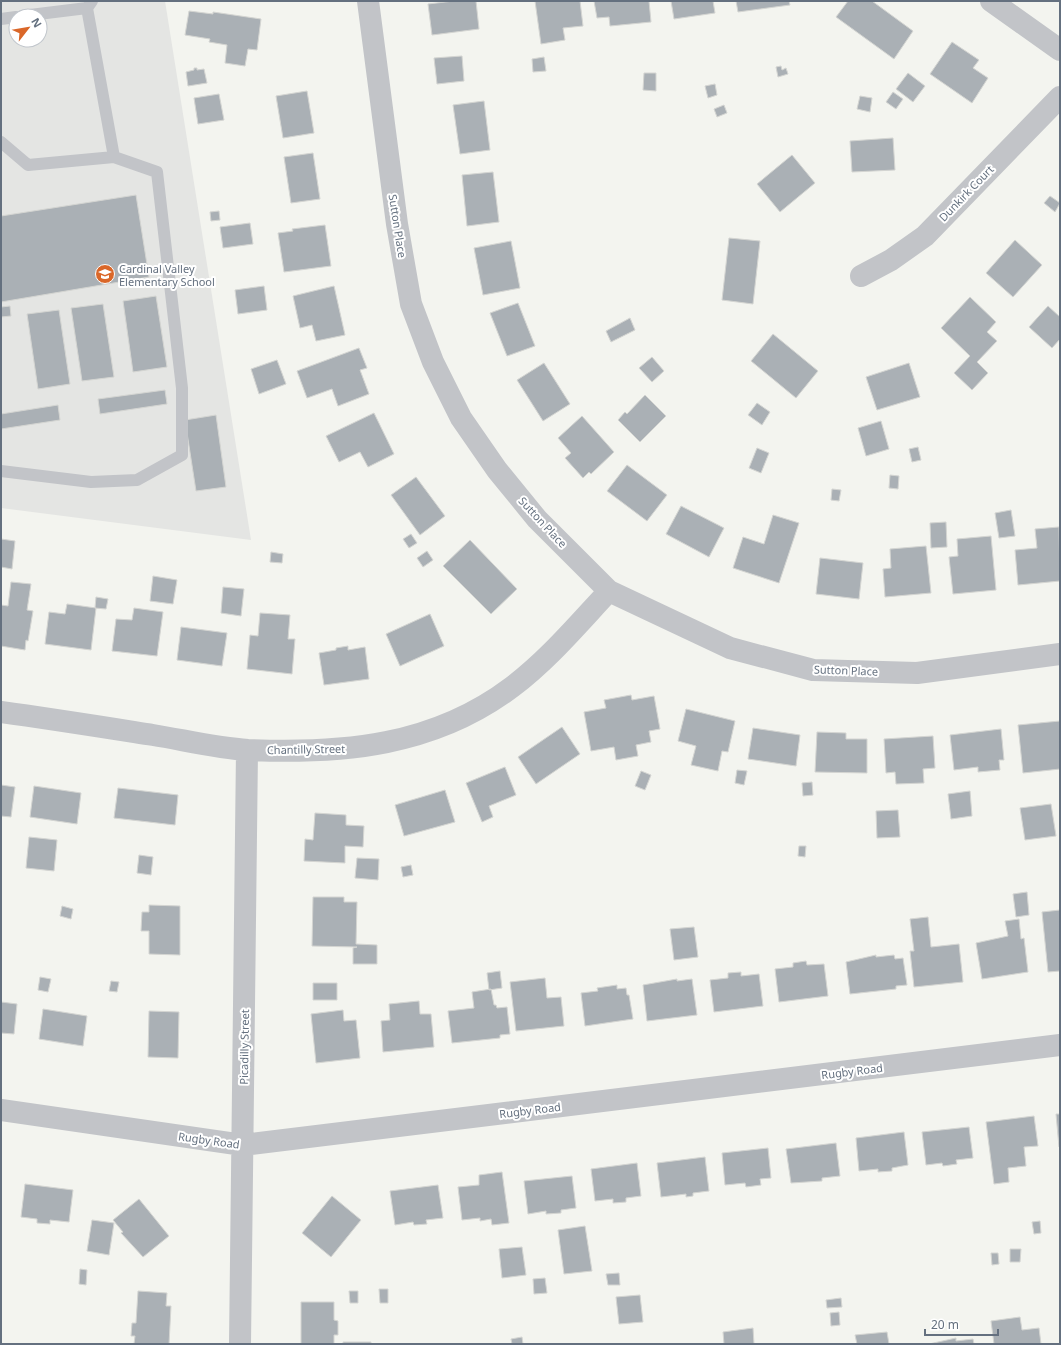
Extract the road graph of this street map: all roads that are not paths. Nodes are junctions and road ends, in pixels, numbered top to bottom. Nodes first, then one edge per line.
1 (368, 1) edge
2 (991, 1) edge
3 (90, 4) edge
4 (48, 11) edge
5 (1060, 50) edge
6 (1060, 97) edge
7 (1, 142) edge
8 (114, 157) junction
9 (861, 276) dead end
10 (1, 471) edge
11 (609, 591) junction
12 (1060, 654) edge
13 (1, 712) edge
14 (247, 750) junction
15 (1060, 1045) edge
16 (1, 1110) edge
17 (243, 1145) junction
18 (240, 1344) edge

1 - 11 street, Sutton Place
2 - 5 street
3 - 4 lane
3 - 8 lane
6 - 9 street, Dunkirk Court
7 - 8 lane
8 - 10 lane
11 - 12 street, Sutton Place
11 - 14 street, Chantilly Street
13 - 14 street, Chantilly Street
14 - 17 street, Picadilly Street
15 - 17 street, Rugby Road
16 - 17 street, Rugby Road
17 - 18 street, Picadilly Street

